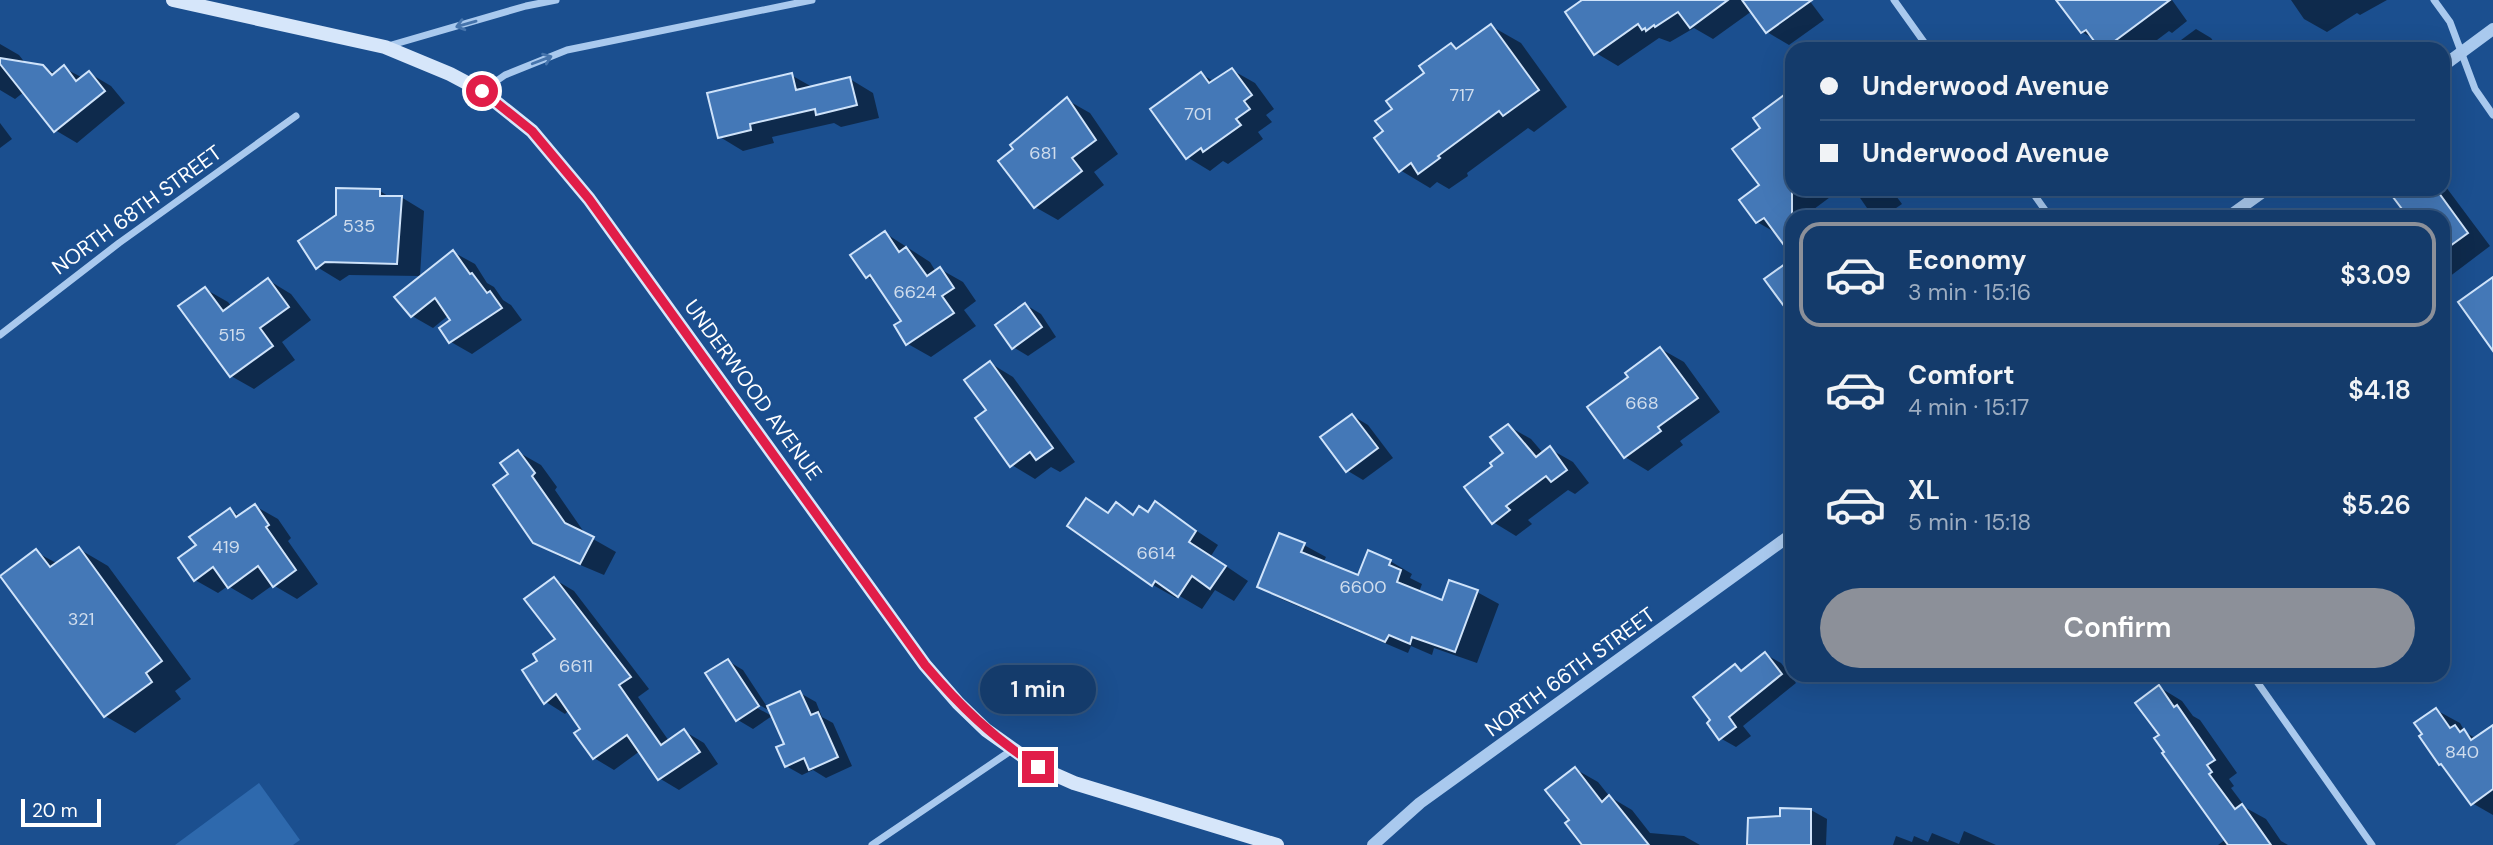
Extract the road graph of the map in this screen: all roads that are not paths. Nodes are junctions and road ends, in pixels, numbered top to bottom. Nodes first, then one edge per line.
1 (173, 0) edge
2 (556, 0) edge
3 (812, 0) edge
4 (1894, 0) edge
5 (2434, 0) edge
6 (2493, 29) edge
7 (1924, 42) edge
8 (385, 47) junction
9 (2462, 52) junction
10 (2450, 61) edge
11 (482, 91) junction
12 (2493, 115) edge
13 (296, 116) dead end
14 (2257, 196) edge
15 (2238, 210) edge
16 (0, 335) edge
17 (1785, 539) edge
18 (2257, 682) edge
19 (1012, 750) junction
20 (872, 845) edge
21 (1277, 845) edge
22 (1373, 845) edge
23 (2372, 845) edge

1 - 8 main road, UNDERWOOD AVENUE
2 -> 8 street
11 -> 3 street
4 - 7 street
5 - 9 street
6 - 9 street
8 - 11 main road, UNDERWOOD AVENUE
9 - 10 street
9 - 12 street
11 - 19 main road, UNDERWOOD AVENUE
13 - 16 street, NORTH 68TH STREET
14 - 15 street
17 - 22 street, NORTH 66TH STREET
18 - 23 street
19 - 20 street
19 - 21 main road, UNDERWOOD AVENUE

